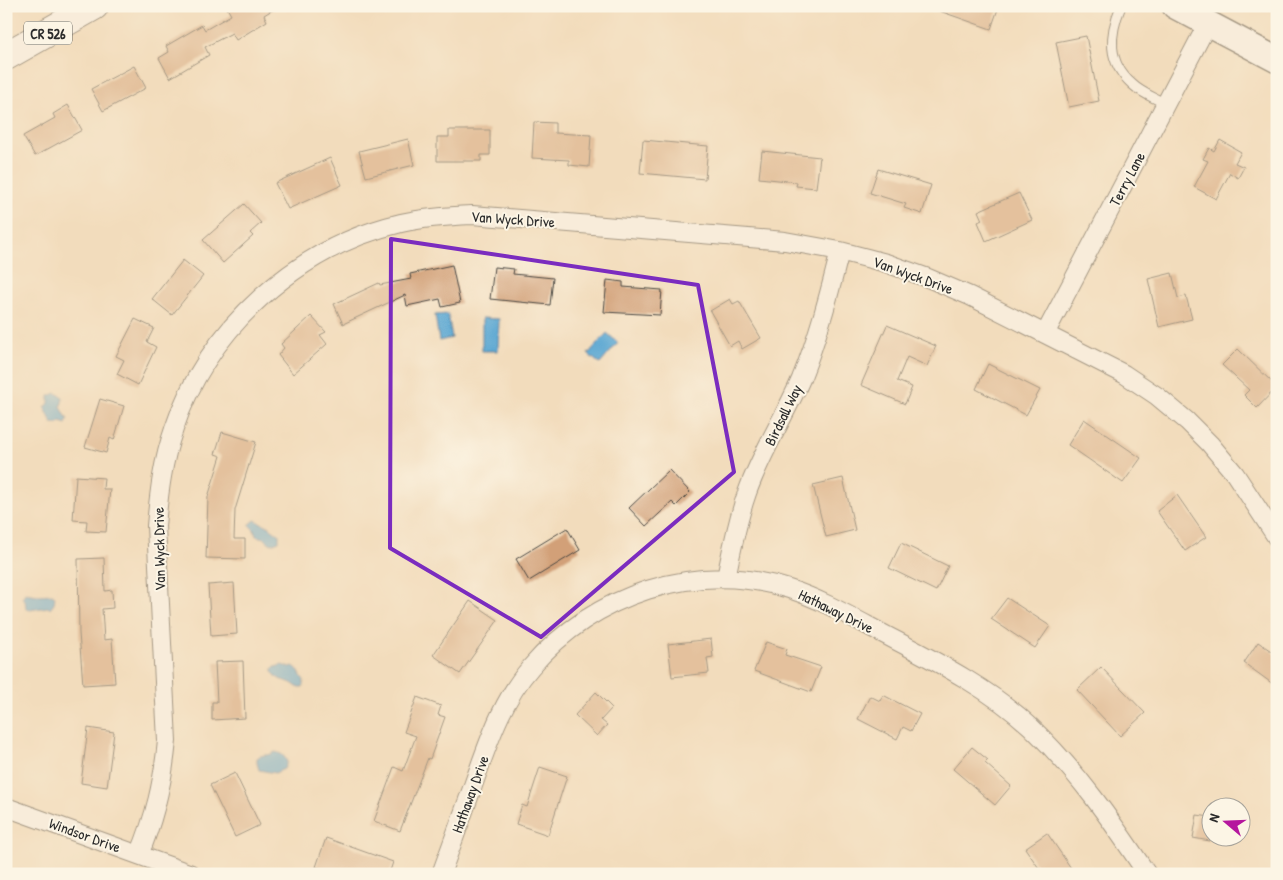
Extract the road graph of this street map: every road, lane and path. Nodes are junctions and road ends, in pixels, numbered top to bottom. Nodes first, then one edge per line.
1 (1121, 6) edge
2 (1175, 6) edge
3 (92, 7) edge
4 (1208, 24) junction
5 (6, 56) edge
6 (1277, 60) edge
7 (1166, 104) junction
8 (840, 251) junction
9 (1045, 334) junction
10 (1277, 538) edge
11 (726, 578) junction
12 (6, 807) edge
13 (139, 855) junction
14 (191, 874) edge
15 (441, 874) edge
16 (1147, 874) edge

1 - 7 lane
2 - 4 main road
3 - 5 main road, CR 526
4 - 6 main road
4 - 7 street, Terry Lane
7 - 9 street, Terry Lane
8 - 9 street, Van Wyck Drive
8 - 11 street, Birdsall Way
8 - 13 street, Van Wyck Drive
9 - 10 street, Van Wyck Drive
11 - 15 street, Hathaway Drive
11 - 16 street, Hathaway Drive
12 - 13 street, Windsor Drive
13 - 14 street, Windsor Drive

